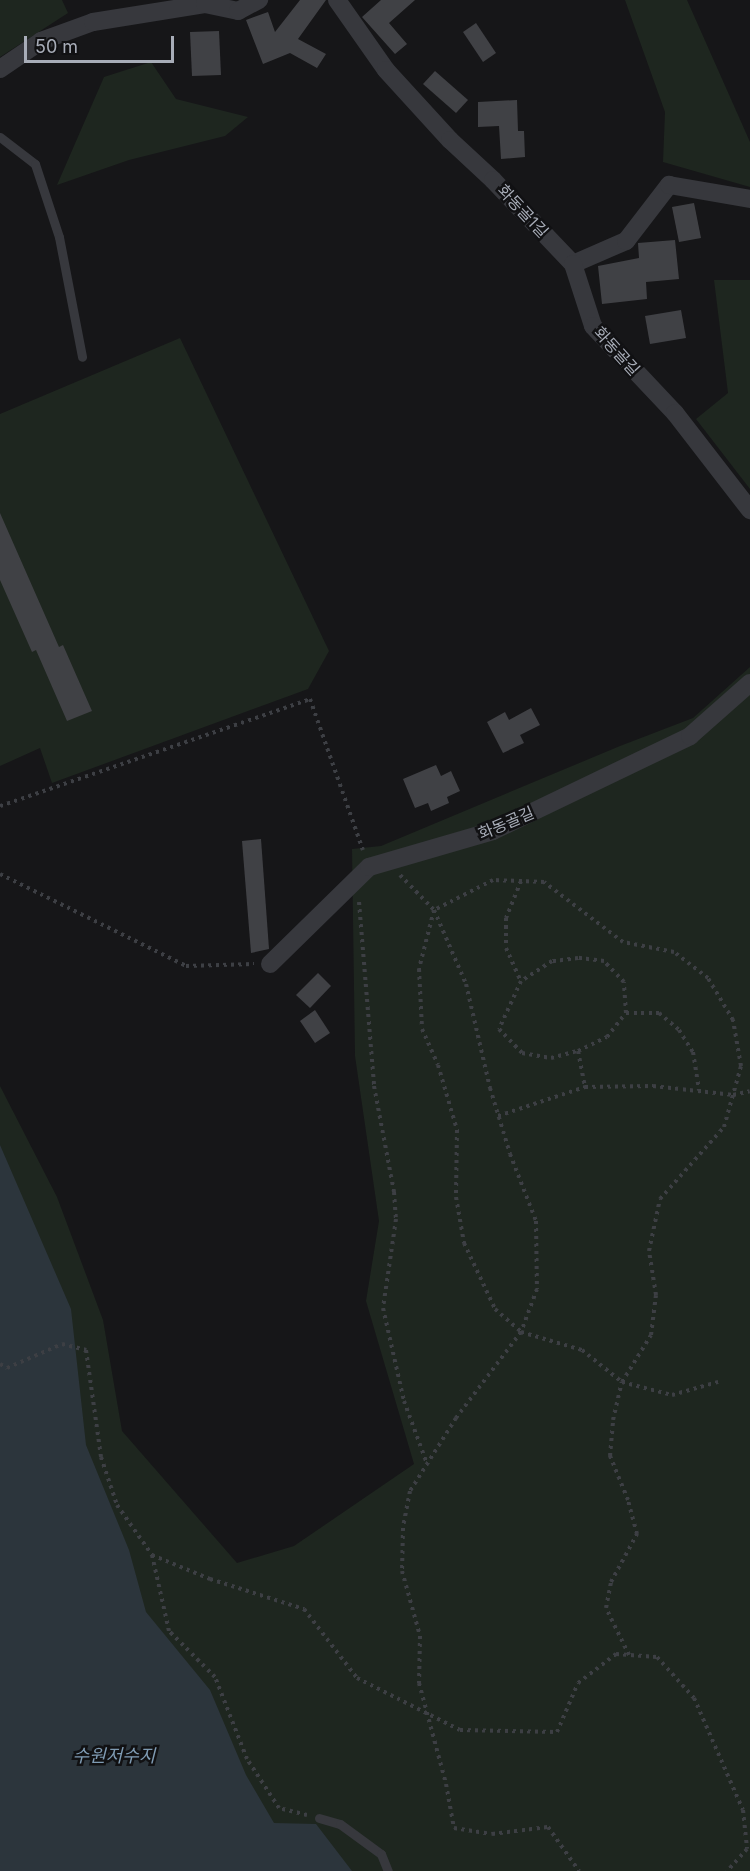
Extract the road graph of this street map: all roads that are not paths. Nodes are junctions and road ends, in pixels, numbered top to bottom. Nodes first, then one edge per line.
1 (259, 0) edge
2 (337, 0) edge
3 (0, 69) edge
4 (0, 137) edge
5 (750, 199) edge
6 (573, 264) junction
7 (82, 357) dead end
8 (750, 510) edge
9 (750, 683) edge
10 (270, 964) road end
11 (319, 1818) road end
12 (388, 1871) edge

1 - 3 street
2 - 6 street, 화동골1길
4 - 7 lane
5 - 6 street
6 - 8 street, 화동골길
9 - 10 street, 화동골길
11 - 12 lane

